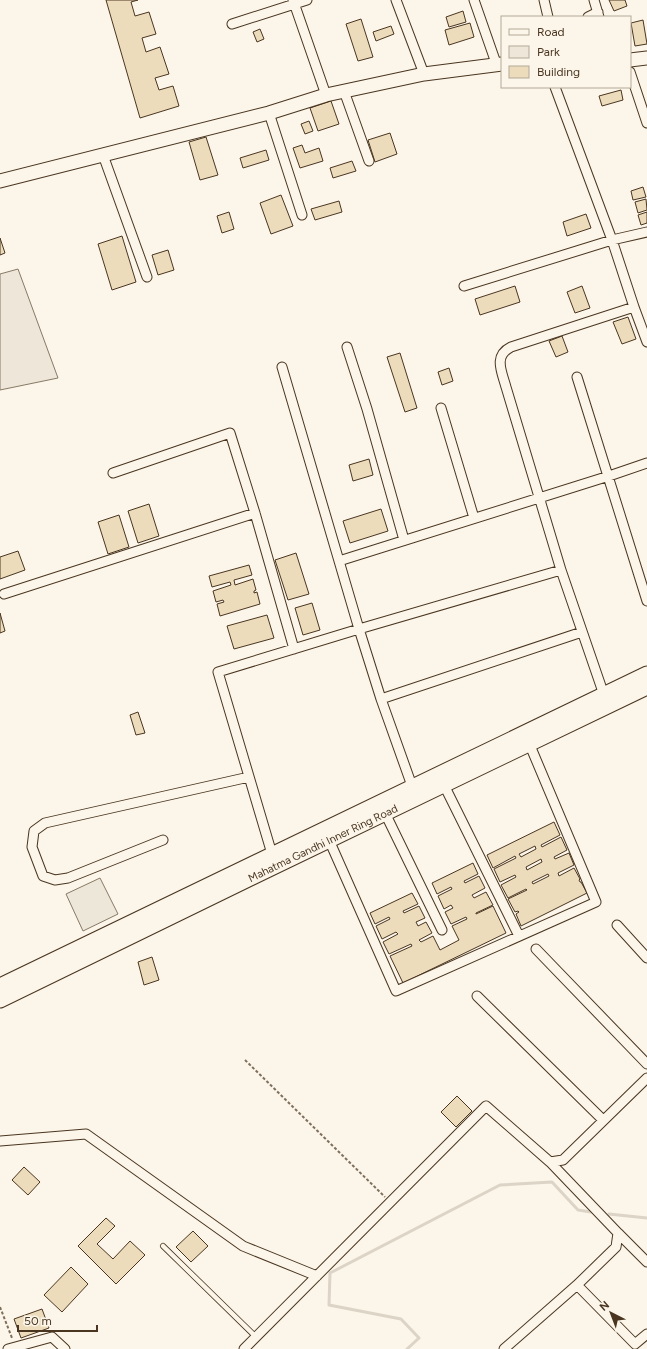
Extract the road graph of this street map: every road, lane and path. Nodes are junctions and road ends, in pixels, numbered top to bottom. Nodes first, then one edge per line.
1 (307, 0) edge
2 (396, 0) edge
3 (474, 0) edge
4 (544, 0) edge
5 (594, 0) edge
6 (294, 2) edge
7 (598, 15) edge
8 (548, 16) edge
9 (232, 24) dead end
10 (647, 58) edge
11 (631, 60) edge
12 (499, 64) edge
13 (424, 74) junction
14 (631, 75) edge
15 (555, 88) edge
16 (344, 91) junction
17 (326, 95) junction
18 (269, 113) junction
19 (647, 124) edge
20 (103, 155) junction
21 (369, 161) dead end
22 (0, 181) edge
23 (302, 215) dead end
24 (647, 232) edge
25 (612, 240) junction
26 (147, 277) dead end
27 (464, 286) dead end
28 (634, 307) junction
29 (647, 342) edge
30 (347, 347) dead end
31 (282, 367) dead end
32 (577, 377) dead end
33 (442, 408) dead end
34 (647, 463) edge
35 (113, 473) dead end
36 (609, 476) junction
37 (540, 498) junction
38 (255, 513) junction
39 (474, 518) junction
40 (404, 540) junction
41 (339, 561) junction
42 (561, 570) junction
43 (4, 594) dead end
44 (647, 601) edge
45 (359, 629) junction
46 (582, 632) junction
47 (294, 649) junction
48 (647, 674) edge
49 (647, 687) edge
50 (604, 695) junction
51 (381, 699) junction
52 (529, 743) junction
53 (249, 777) junction
54 (444, 785) junction
55 (412, 786) junction
56 (385, 813) junction
57 (163, 840) dead end
58 (329, 840) junction
59 (272, 854) junction
60 (617, 925) dead end
61 (442, 930) dead end
62 (519, 936) junction
63 (536, 949) dead end
64 (647, 958) edge
65 (0, 986) edge
66 (478, 996) dead end
67 (0, 1000) edge
68 (245, 1060) dead end
69 (647, 1064) edge
70 (647, 1078) edge
71 (603, 1120) junction
72 (0, 1141) edge
73 (550, 1162) junction
74 (390, 1202) junction
75 (618, 1233) junction
76 (163, 1246) dead end
77 (647, 1262) edge
78 (316, 1276) junction
79 (577, 1285) junction
80 (0, 1307) edge
81 (647, 1334) edge
82 (256, 1337) junction
83 (635, 1347) edge
84 (12, 1348) edge
85 (65, 1349) edge
86 (244, 1349) edge
87 (504, 1349) edge

1 - 6 street
2 - 13 street
3 - 12 street
4 - 8 street
5 - 7 street
6 - 9 street
6 - 17 street
10 - 11 main road
12 - 13 main road
13 - 16 main road
14 - 19 street
15 - 25 street
16 - 17 main road
16 - 21 street
17 - 18 main road
18 - 20 main road
18 - 23 street
20 - 22 main road
20 - 26 street
24 - 25 street
25 - 27 street
25 - 28 street
28 - 29 street
28 - 37 street
30 - 40 street
31 - 41 street
32 - 36 street
33 - 39 street
34 - 36 street
35 - 38 street
36 - 37 street
36 - 44 street
37 - 39 street
37 - 42 street
38 - 43 street
38 - 47 street
39 - 40 street
40 - 41 street
41 - 45 street
42 - 45 street
42 - 46 street
45 - 47 street
45 - 51 street
46 - 50 street
46 - 51 street
47 - 53 street
48 - 50 main road, Mahatma Gandhi Inner Ring Road
49 - 52 main road, Mahatma Gandhi Inner Ring Road
50 - 55 main road, Mahatma Gandhi Inner Ring Road
51 - 55 street
52 - 54 main road, Mahatma Gandhi Inner Ring Road
52 - 62 street
53 - 57 street
53 - 59 street
54 - 56 main road, Mahatma Gandhi Inner Ring Road
54 - 62 street
55 - 59 main road, Mahatma Gandhi Inner Ring Road
56 - 58 main road, Mahatma Gandhi Inner Ring Road
56 - 61 street
58 - 62 street
58 - 67 main road, Mahatma Gandhi Inner Ring Road
59 - 65 main road, Mahatma Gandhi Inner Ring Road
60 - 64 street
63 - 69 street
66 - 71 street
68 - 74 path
70 - 71 street
71 - 73 street
72 - 78 street
73 - 74 street
73 - 75 street
74 - 78 street
75 - 77 street
75 - 79 street
76 - 82 lane
78 - 82 street
79 - 83 street
79 - 87 street
80 - 84 path
81 - 83 street
82 - 86 street
84 - 85 street

